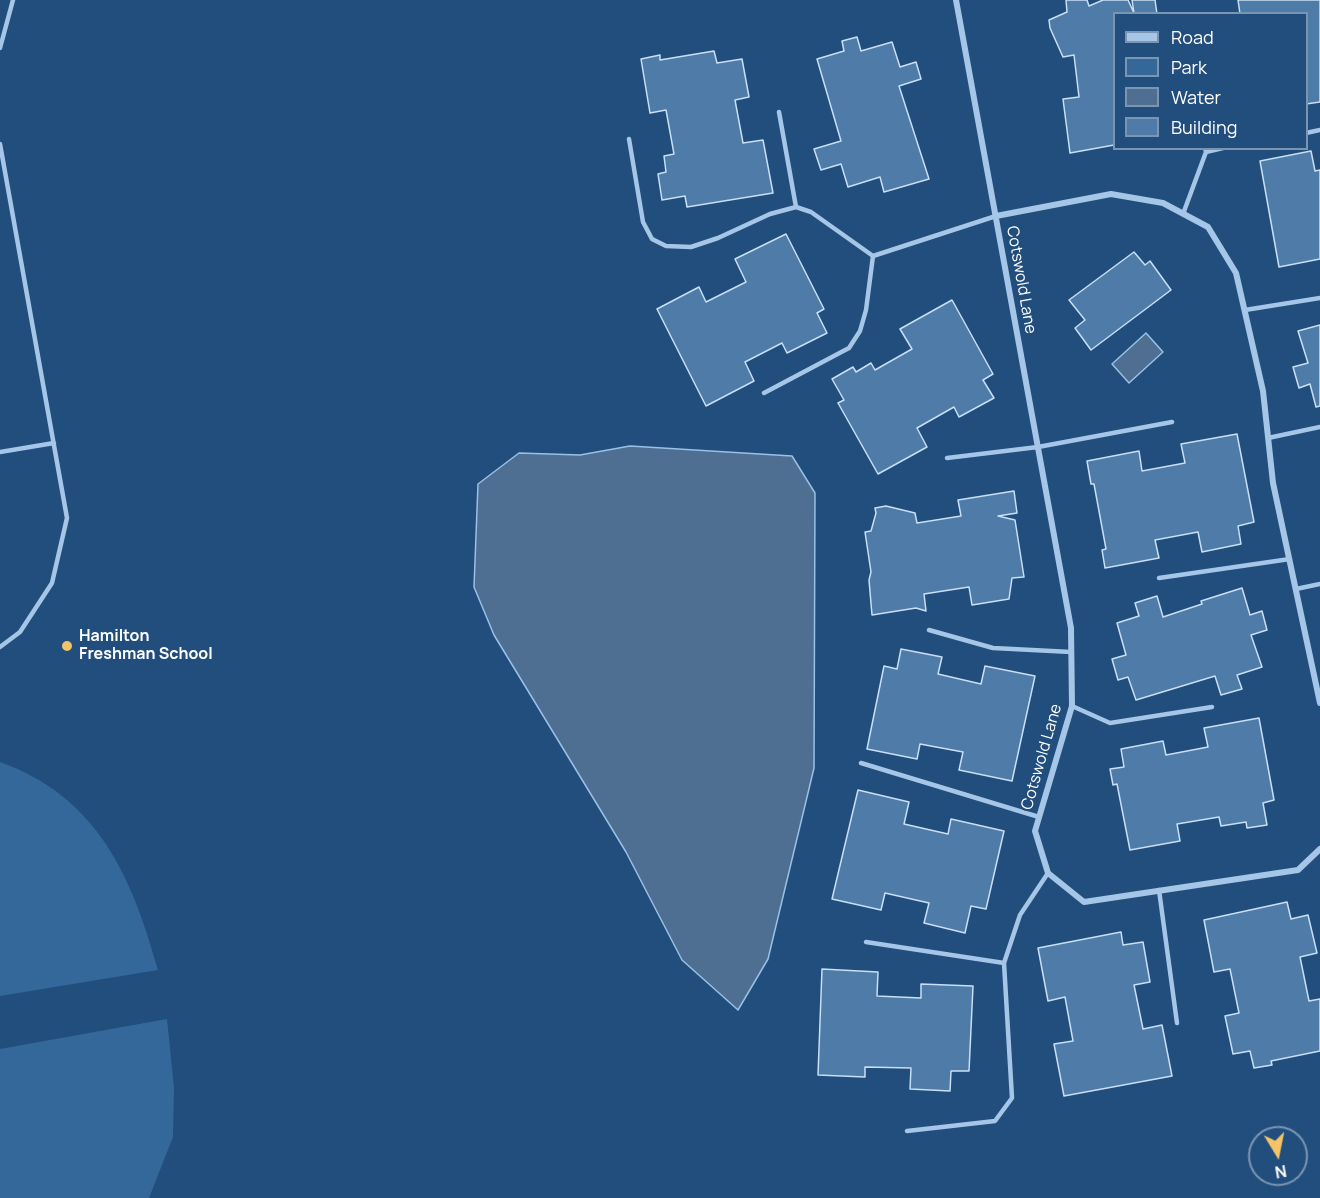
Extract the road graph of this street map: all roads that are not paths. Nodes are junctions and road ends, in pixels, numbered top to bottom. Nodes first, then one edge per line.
1 (13, 0) edge
2 (956, 0) edge
3 (0, 48) edge
4 (779, 112) dead end
5 (629, 139) dead end
6 (0, 144) edge
7 (1205, 150) edge
8 (796, 207) junction
9 (1183, 214) junction
10 (996, 216) junction
11 (873, 256) junction
12 (1320, 298) edge
13 (1245, 310) junction
14 (764, 393) dead end
15 (1172, 422) dead end
16 (1320, 427) edge
17 (1268, 438) junction
18 (54, 443) junction
19 (1038, 447) junction
20 (0, 452) edge
21 (947, 458) dead end
22 (1290, 559) junction
23 (1159, 578) dead end
24 (1320, 584) edge
25 (1296, 589) junction
26 (929, 630) dead end
27 (0, 647) edge
28 (1071, 652) junction
29 (1320, 703) edge
30 (1072, 706) junction
31 (1212, 707) dead end
32 (861, 763) dead end
33 (1039, 817) junction
34 (1320, 851) edge
35 (1048, 873) junction
36 (1160, 890) junction
37 (866, 942) dead end
38 (1004, 963) junction
39 (1177, 1023) dead end
40 (907, 1131) dead end

1 - 3 lane
2 - 10 street, Cotswold Lane
4 - 8 lane
5 - 8 lane
6 - 18 lane
7 - 9 lane
8 - 11 lane
9 - 10 street, Cotswold Lane
9 - 13 street, Cotswold Lane
10 - 11 lane
10 - 19 street, Cotswold Lane
11 - 14 lane
12 - 13 lane
13 - 17 street, Cotswold Lane
15 - 19 lane
16 - 17 lane
17 - 22 street, Cotswold Lane
18 - 20 lane
18 - 27 lane
19 - 21 lane
19 - 28 street, Cotswold Lane
22 - 23 lane
22 - 25 street, Cotswold Lane
24 - 25 lane
25 - 29 street, Cotswold Lane
26 - 28 lane
28 - 30 street, Cotswold Lane
30 - 31 lane
30 - 33 street, Cotswold Lane
32 - 33 lane
33 - 35 street, Cotswold Lane
34 - 36 street
35 - 36 street
35 - 38 lane
36 - 39 lane
37 - 38 lane
38 - 40 lane

